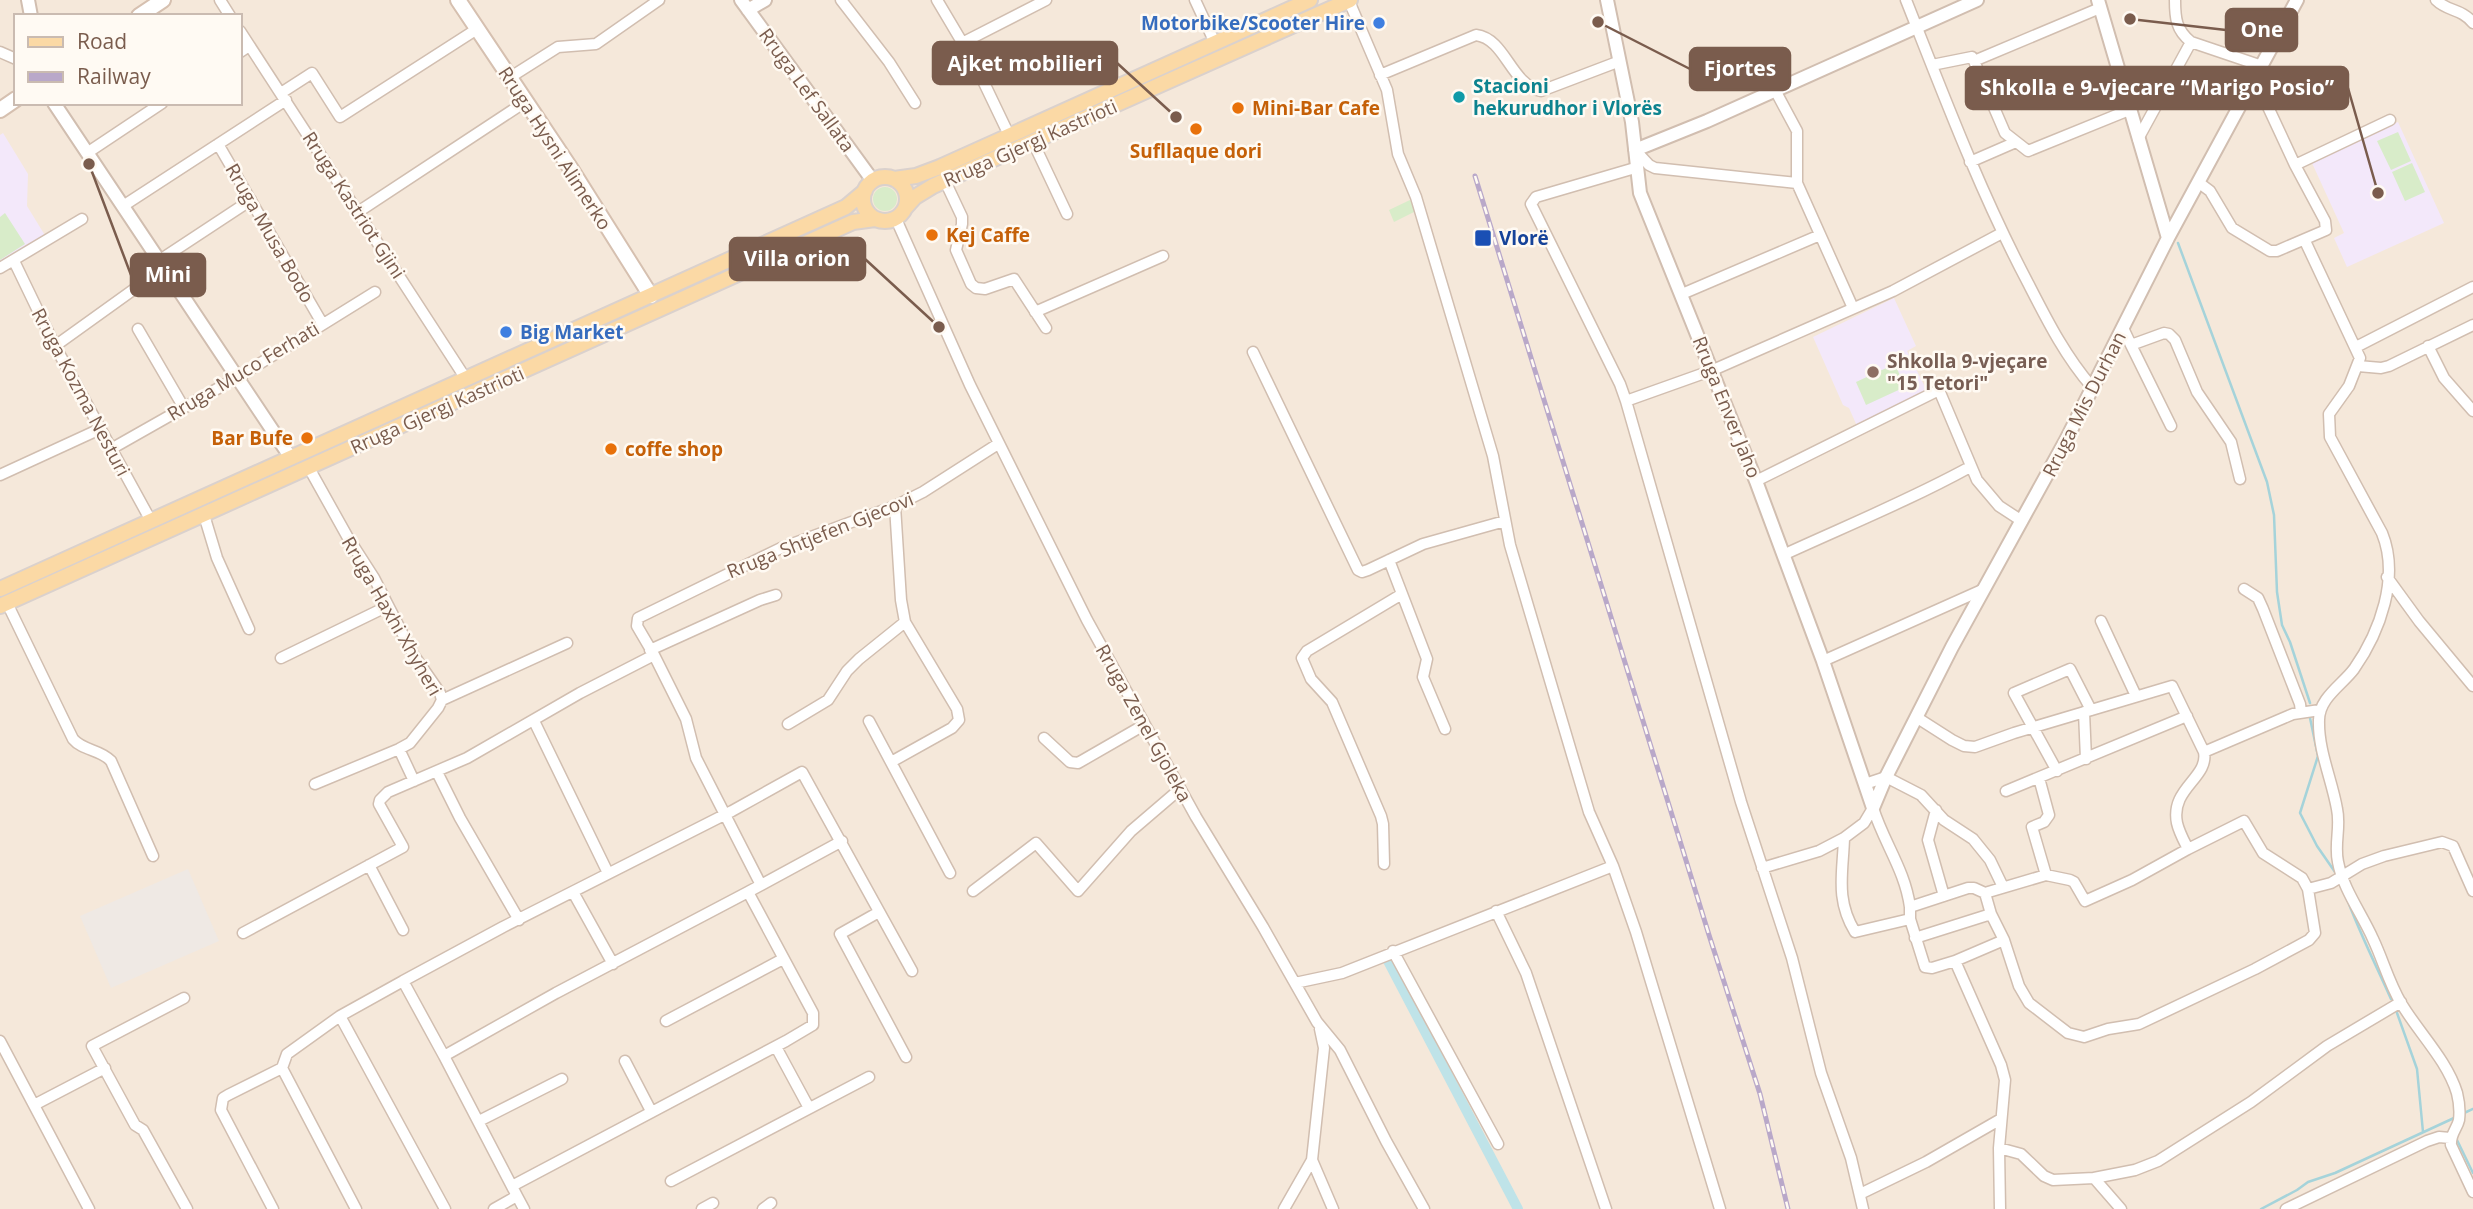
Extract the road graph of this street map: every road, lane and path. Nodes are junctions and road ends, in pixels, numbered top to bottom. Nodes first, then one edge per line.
1 (163, 0) edge
2 (458, 0) edge
3 (659, 0) edge
4 (765, 0) edge
5 (841, 0) edge
6 (937, 0) edge
7 (1046, 0) edge
8 (1195, 0) edge
9 (1310, 0) edge
10 (1350, 0) edge
11 (1607, 0) edge
12 (1906, 0) edge
13 (1977, 0) edge
14 (2175, 0) edge
15 (2297, 0) edge
16 (2436, 0) edge
17 (2099, 4) edge
18 (744, 5) edge
19 (142, 14) edge
20 (2473, 22) edge
21 (1916, 27) junction
22 (477, 29) junction
23 (242, 34) edge
24 (964, 42) junction
25 (2191, 42) junction
26 (1215, 43) junction
27 (250, 46) junction
28 (242, 51) edge
29 (1620, 61) junction
30 (1974, 61) junction
31 (1932, 65) junction
32 (2262, 66) junction
33 (1380, 75) junction
34 (509, 78) junction
35 (2255, 79) junction
36 (1775, 90) junction
37 (284, 97) junction
38 (526, 102) junction
39 (915, 103) dead end
40 (55, 105) edge
41 (159, 105) edge
42 (2129, 110) junction
43 (2390, 120) dead end
44 (1009, 135) junction
45 (2138, 139) junction
46 (1033, 142) junction
47 (2016, 142) junction
48 (218, 144) junction
49 (1635, 150) junction
50 (88, 153) junction
51 (1970, 162) junction
52 (2295, 165) junction
53 (1635, 168) junction
54 (894, 179) junction
55 (945, 181) junction
56 (2198, 182) junction
57 (1797, 183) junction
58 (869, 186) junction
59 (251, 200) junction
60 (123, 206) junction
61 (906, 207) junction
62 (358, 212) junction
63 (1067, 214) dead end
64 (82, 219) dead end
65 (875, 219) junction
66 (896, 219) junction
67 (2002, 233) junction
68 (1820, 235) junction
69 (2168, 238) junction
70 (2305, 241) junction
71 (1163, 256) dead end
72 (14, 261) junction
73 (163, 264) junction
74 (0, 268) edge
75 (2473, 288) edge
76 (374, 292) dead end
77 (1682, 294) junction
78 (651, 296) junction
79 (1853, 309) junction
80 (1035, 312) junction
81 (322, 323) junction
82 (2473, 325) edge
83 (1046, 328) dead end
84 (2123, 328) junction
85 (138, 330) dead end
86 (2131, 345) junction
87 (55, 346) junction
88 (2428, 346) junction
89 (2356, 347) junction
90 (1253, 352) dead end
91 (2358, 366) junction
92 (1713, 370) junction
93 (238, 377) junction
94 (466, 379) junction
95 (2092, 387) junction
96 (1626, 401) junction
97 (184, 408) junction
98 (2473, 411) edge
99 (2171, 426) dead end
100 (100, 429) junction
101 (998, 444) junction
102 (111, 449) junction
103 (291, 458) junction
104 (1970, 467) junction
105 (309, 468) junction
106 (0, 475) edge
107 (2241, 479) dead end
108 (1756, 481) junction
109 (895, 506) junction
110 (204, 515) junction
111 (151, 521) junction
112 (1505, 521) junction
113 (2022, 521) junction
114 (1783, 555) junction
115 (1389, 560) junction
116 (2387, 577) junction
117 (0, 589) edge
118 (2244, 589) dead end
119 (1982, 590) junction
120 (1402, 594) junction
121 (776, 595) dead end
122 (3, 605) edge
123 (388, 606) junction
124 (2101, 621) dead end
125 (905, 622) junction
126 (249, 629) dead end
127 (567, 643) dead end
128 (652, 652) junction
129 (281, 658) dead end
130 (1823, 661) junction
131 (2473, 686) edge
132 (2136, 696) junction
133 (442, 700) junction
134 (2087, 710) junction
135 (2320, 710) junction
136 (2301, 712) junction
137 (2187, 716) junction
138 (1916, 718) junction
139 (534, 721) junction
140 (869, 721) dead end
141 (788, 724) dead end
142 (1144, 725) junction
143 (2034, 726) junction
144 (1445, 729) dead end
145 (1044, 738) dead end
146 (399, 749) junction
147 (2204, 752) junction
148 (2087, 759) junction
149 (891, 762) junction
150 (2057, 771) junction
151 (437, 772) junction
152 (1886, 777) junction
153 (2039, 778) junction
154 (414, 781) junction
155 (315, 783) dead end
156 (1865, 784) junction
157 (1180, 789) junction
158 (2006, 791) dead end
159 (1873, 808) junction
160 (1936, 810) junction
161 (724, 815) junction
162 (1844, 838) junction
163 (842, 841) junction
164 (2188, 849) junction
165 (153, 856) dead end
166 (1384, 864) dead end
167 (369, 865) junction
168 (1613, 866) junction
169 (1762, 869) junction
170 (608, 873) junction
171 (950, 873) dead end
172 (2046, 875) junction
173 (2343, 876) junction
174 (761, 885) junction
175 (2003, 887) junction
176 (2308, 889) junction
177 (973, 891) dead end
178 (2473, 891) edge
179 (573, 892) junction
180 (748, 892) junction
181 (1985, 893) junction
182 (1944, 896) junction
183 (1910, 907) junction
184 (1496, 911) junction
185 (879, 912) junction
186 (1991, 914) junction
187 (519, 919) junction
188 (1910, 919) junction
189 (403, 930) dead end
190 (243, 933) dead end
191 (1915, 938) junction
192 (2004, 940) junction
193 (1393, 951) junction
194 (783, 959) junction
195 (1955, 961) junction
196 (613, 964) junction
197 (912, 971) dead end
198 (403, 981) junction
199 (1295, 983) junction
200 (184, 998) dead end
201 (2401, 1002) junction
202 (340, 1016) junction
203 (666, 1021) dead end
204 (1317, 1022) junction
205 (0, 1041) edge
206 (776, 1047) junction
207 (444, 1056) junction
208 (906, 1056) dead end
209 (625, 1062) dead end
210 (104, 1068) junction
211 (282, 1068) junction
212 (869, 1077) dead end
213 (562, 1079) dead end
214 (34, 1105) junction
215 (809, 1108) junction
216 (651, 1111) junction
217 (2001, 1119) junction
218 (479, 1121) junction
219 (2450, 1138) junction
220 (1498, 1144) dead end
221 (1999, 1148) junction
222 (1312, 1160) junction
223 (2094, 1178) junction
224 (671, 1181) dead end
225 (515, 1191) junction
226 (2473, 1192) edge
227 (1860, 1194) junction
228 (713, 1203) dead end
229 (89, 1209) edge
230 (187, 1209) edge
231 (273, 1209) edge
232 (356, 1209) edge
233 (445, 1209) edge
234 (494, 1209) edge
235 (524, 1209) edge
236 (702, 1209) edge
237 (1284, 1209) edge
238 (1333, 1209) edge
239 (1424, 1209) edge
240 (1606, 1209) edge
241 (1720, 1209) edge
242 (1863, 1209) edge
243 (2000, 1209) edge
244 (2121, 1209) edge
245 (2286, 1209) edge

1 - 19 main road
2 - 22 main road, Rruga Hysni Alimerko
3 - 34 street
4 - 18 street
5 - 39 street
6 - 24 street
7 - 24 street
8 - 26 street
9 - 26 main road, Rruga Gjergj Kastrioti
10 - 33 street
10 - 46 main road, Rruga Gjergj Kastrioti
11 - 29 street, Rruga Enver Jaho
12 - 21 street
13 - 21 street
14 - 25 street
15 - 32 street, Rruga Mis Durhan
16 - 20 street
17 - 30 street
17 - 42 street
18 - 58 street, Rruga Lef Sallata
21 - 31 street
21 - 36 street
22 - 34 main road, Rruga Hysni Alimerko
22 - 37 street
23 - 27 street, Rruga Kastriot Gjini
24 - 44 street
25 - 32 street
25 - 45 street
26 - 44 main road, Rruga Gjergj Kastrioti
27 - 28 street
27 - 37 street, Rruga Kastriot Gjini
29 - 33 street
29 - 49 street, Rruga Enver Jaho
30 - 31 street
30 - 47 street
31 - 51 street
32 - 35 street, Rruga Mis Durhan
33 - 112 street
34 - 38 main road, Rruga Hysni Alimerko
35 - 52 street
35 - 56 street, Rruga Mis Durhan
36 - 49 street
36 - 57 street
37 - 48 street
37 - 62 street, Rruga Kastriot Gjini
38 - 62 street
38 - 78 main road, Rruga Hysni Alimerko
40 - 50 street
41 - 50 street
42 - 45 street
42 - 47 street
43 - 52 street
44 - 54 main road, Rruga Gjergj Kastrioti
45 - 69 street
46 - 55 main road, Rruga Gjergj Kastrioti
46 - 63 street
47 - 51 street
48 - 59 street, Rruga Musa Bodo
48 - 60 street
49 - 53 street, Rruga Enver Jaho
49 - 57 street
50 - 60 street
51 - 67 street
52 - 70 street
53 - 77 street, Rruga Enver Jaho
53 - 96 street
54 - 58 main road
54 - 61 main road
55 - 61 main road, Rruga Gjergj Kastrioti
55 - 80 street
56 - 69 street, Rruga Mis Durhan
56 - 70 street
57 - 68 street
58 - 65 main road
58 - 78 main road, Rruga Gjergj Kastrioti
59 - 73 street
59 - 81 street, Rruga Musa Bodo
60 - 73 street
61 - 66 main road
62 - 94 street, Rruga Kastriot Gjini
64 - 72 street
65 - 66 main road
65 - 105 main road, Rruga Gjergj Kastrioti
66 - 101 street, Rruga Zenel Gjoleka
67 - 79 street
67 - 95 street
68 - 77 street
68 - 79 street
69 - 84 street, Rruga Mis Durhan
70 - 89 street
71 - 80 street
72 - 74 street
72 - 87 street, Rruga Kozma Nesturi
73 - 87 street
73 - 93 street
75 - 89 street
76 - 81 street, Rruga Muco Ferhati
77 - 92 street, Rruga Enver Jaho
78 - 94 main road, Rruga Gjergj Kastrioti
79 - 92 street
80 - 83 street
81 - 93 street, Rruga Muco Ferhati
82 - 88 street
84 - 86 street
84 - 95 street, Rruga Mis Durhan
85 - 97 street
86 - 99 street
86 - 107 street
87 - 100 street, Rruga Kozma Nesturi
88 - 91 street
88 - 98 street
89 - 91 street
90 - 115 street
91 - 116 street
92 - 96 street
92 - 108 street, Rruga Enver Jaho
93 - 97 street, Rruga Muco Ferhati
93 - 103 street
94 - 103 main road, Rruga Gjergj Kastrioti
95 - 113 street, Rruga Mis Durhan
96 - 169 street
97 - 102 street, Rruga Muco Ferhati
100 - 102 street, Rruga Kozma Nesturi
100 - 106 street
101 - 109 street, Rruga Shtjefen Gjecovi
101 - 142 street, Rruga Zenel Gjoleka
102 - 111 street, Rruga Kozma Nesturi
103 - 111 main road, Rruga Gjergj Kastrioti
104 - 108 street
104 - 113 street
104 - 114 street
105 - 110 main road, Rruga Gjergj Kastrioti
105 - 123 street, Rruga Haxhi Xhyheri
108 - 114 street, Rruga Enver Jaho
109 - 125 street
109 - 128 street, Rruga Shtjefen Gjecovi
110 - 122 main road, Rruga Gjergj Kastrioti
110 - 126 street
111 - 117 main road, Rruga Gjergj Kastrioti
112 - 115 street
112 - 168 street
113 - 119 street, Rruga Mis Durhan
114 - 130 street, Rruga Enver Jaho
115 - 120 street
116 - 131 street
116 - 135 street
118 - 136 street
119 - 130 street
119 - 138 street, Rruga Mis Durhan
120 - 144 street
120 - 166 street
121 - 128 street
122 - 165 street
123 - 129 street
123 - 133 street, Rruga Haxhi Xhyheri
124 - 132 street
125 - 141 street
125 - 149 street
127 - 133 street
128 - 139 street
128 - 161 street
130 - 156 street, Rruga Enver Jaho
132 - 134 street
132 - 137 street
133 - 146 street, Rruga Haxhi Xhyheri
134 - 143 street
134 - 143 street
134 - 148 street
135 - 136 street
135 - 173 street
136 - 147 street
137 - 147 street
137 - 148 street
138 - 143 street
138 - 152 street, Rruga Mis Durhan
139 - 151 street
139 - 170 street
140 - 149 street
142 - 145 street
142 - 157 street, Rruga Zenel Gjoleka
143 - 150 street
146 - 154 street
146 - 155 street, Rruga Haxhi Xhyheri
147 - 164 street
148 - 150 street
149 - 171 street
150 - 153 street
151 - 154 street
151 - 187 street
152 - 156 street
152 - 159 street, Rruga Mis Durhan
152 - 160 street
153 - 158 street
153 - 172 street
154 - 167 street
156 - 159 street, Rruga Enver Jaho
157 - 177 street
157 - 199 street, Rruga Zenel Gjoleka
159 - 162 street
159 - 183 street
160 - 175 street
160 - 182 street
161 - 163 street
161 - 170 street
161 - 174 street
162 - 169 street
162 - 188 street
163 - 174 street
163 - 185 street
164 - 172 street
164 - 176 street
167 - 189 street
167 - 190 street
168 - 184 street
168 - 241 street
169 - 227 street
170 - 179 street
172 - 175 street
173 - 176 street
173 - 178 street
173 - 201 street
174 - 180 street
175 - 181 street
176 - 192 street
179 - 187 street
179 - 196 street
180 - 194 street
180 - 196 street
181 - 182 street
181 - 186 street
182 - 183 street
183 - 188 street
184 - 193 street
184 - 240 street
185 - 197 street
185 - 208 street
186 - 191 street
186 - 192 street
187 - 198 street
188 - 191 street
191 - 195 street
192 - 195 street
193 - 199 street
193 - 220 street
194 - 203 street
194 - 206 street
195 - 217 street
196 - 207 street
198 - 202 street
198 - 207 street
199 - 204 street, Rruga Zenel Gjoleka
200 - 210 street
201 - 219 street
201 - 223 street
202 - 211 street
202 - 233 street
204 - 222 street
204 - 239 street, Rruga Zenel Gjoleka
205 - 214 street
206 - 215 street
206 - 216 street
207 - 218 street
209 - 216 street
210 - 214 street
210 - 230 street
211 - 231 street
211 - 232 street
212 - 215 street
213 - 218 street
214 - 229 street
215 - 224 street
216 - 225 street
217 - 221 street
217 - 227 street
218 - 225 street
219 - 226 street
219 - 245 street
221 - 223 street
221 - 243 street
222 - 237 street
222 - 238 street
223 - 244 street
225 - 234 street
225 - 235 street
227 - 242 street
228 - 236 street

